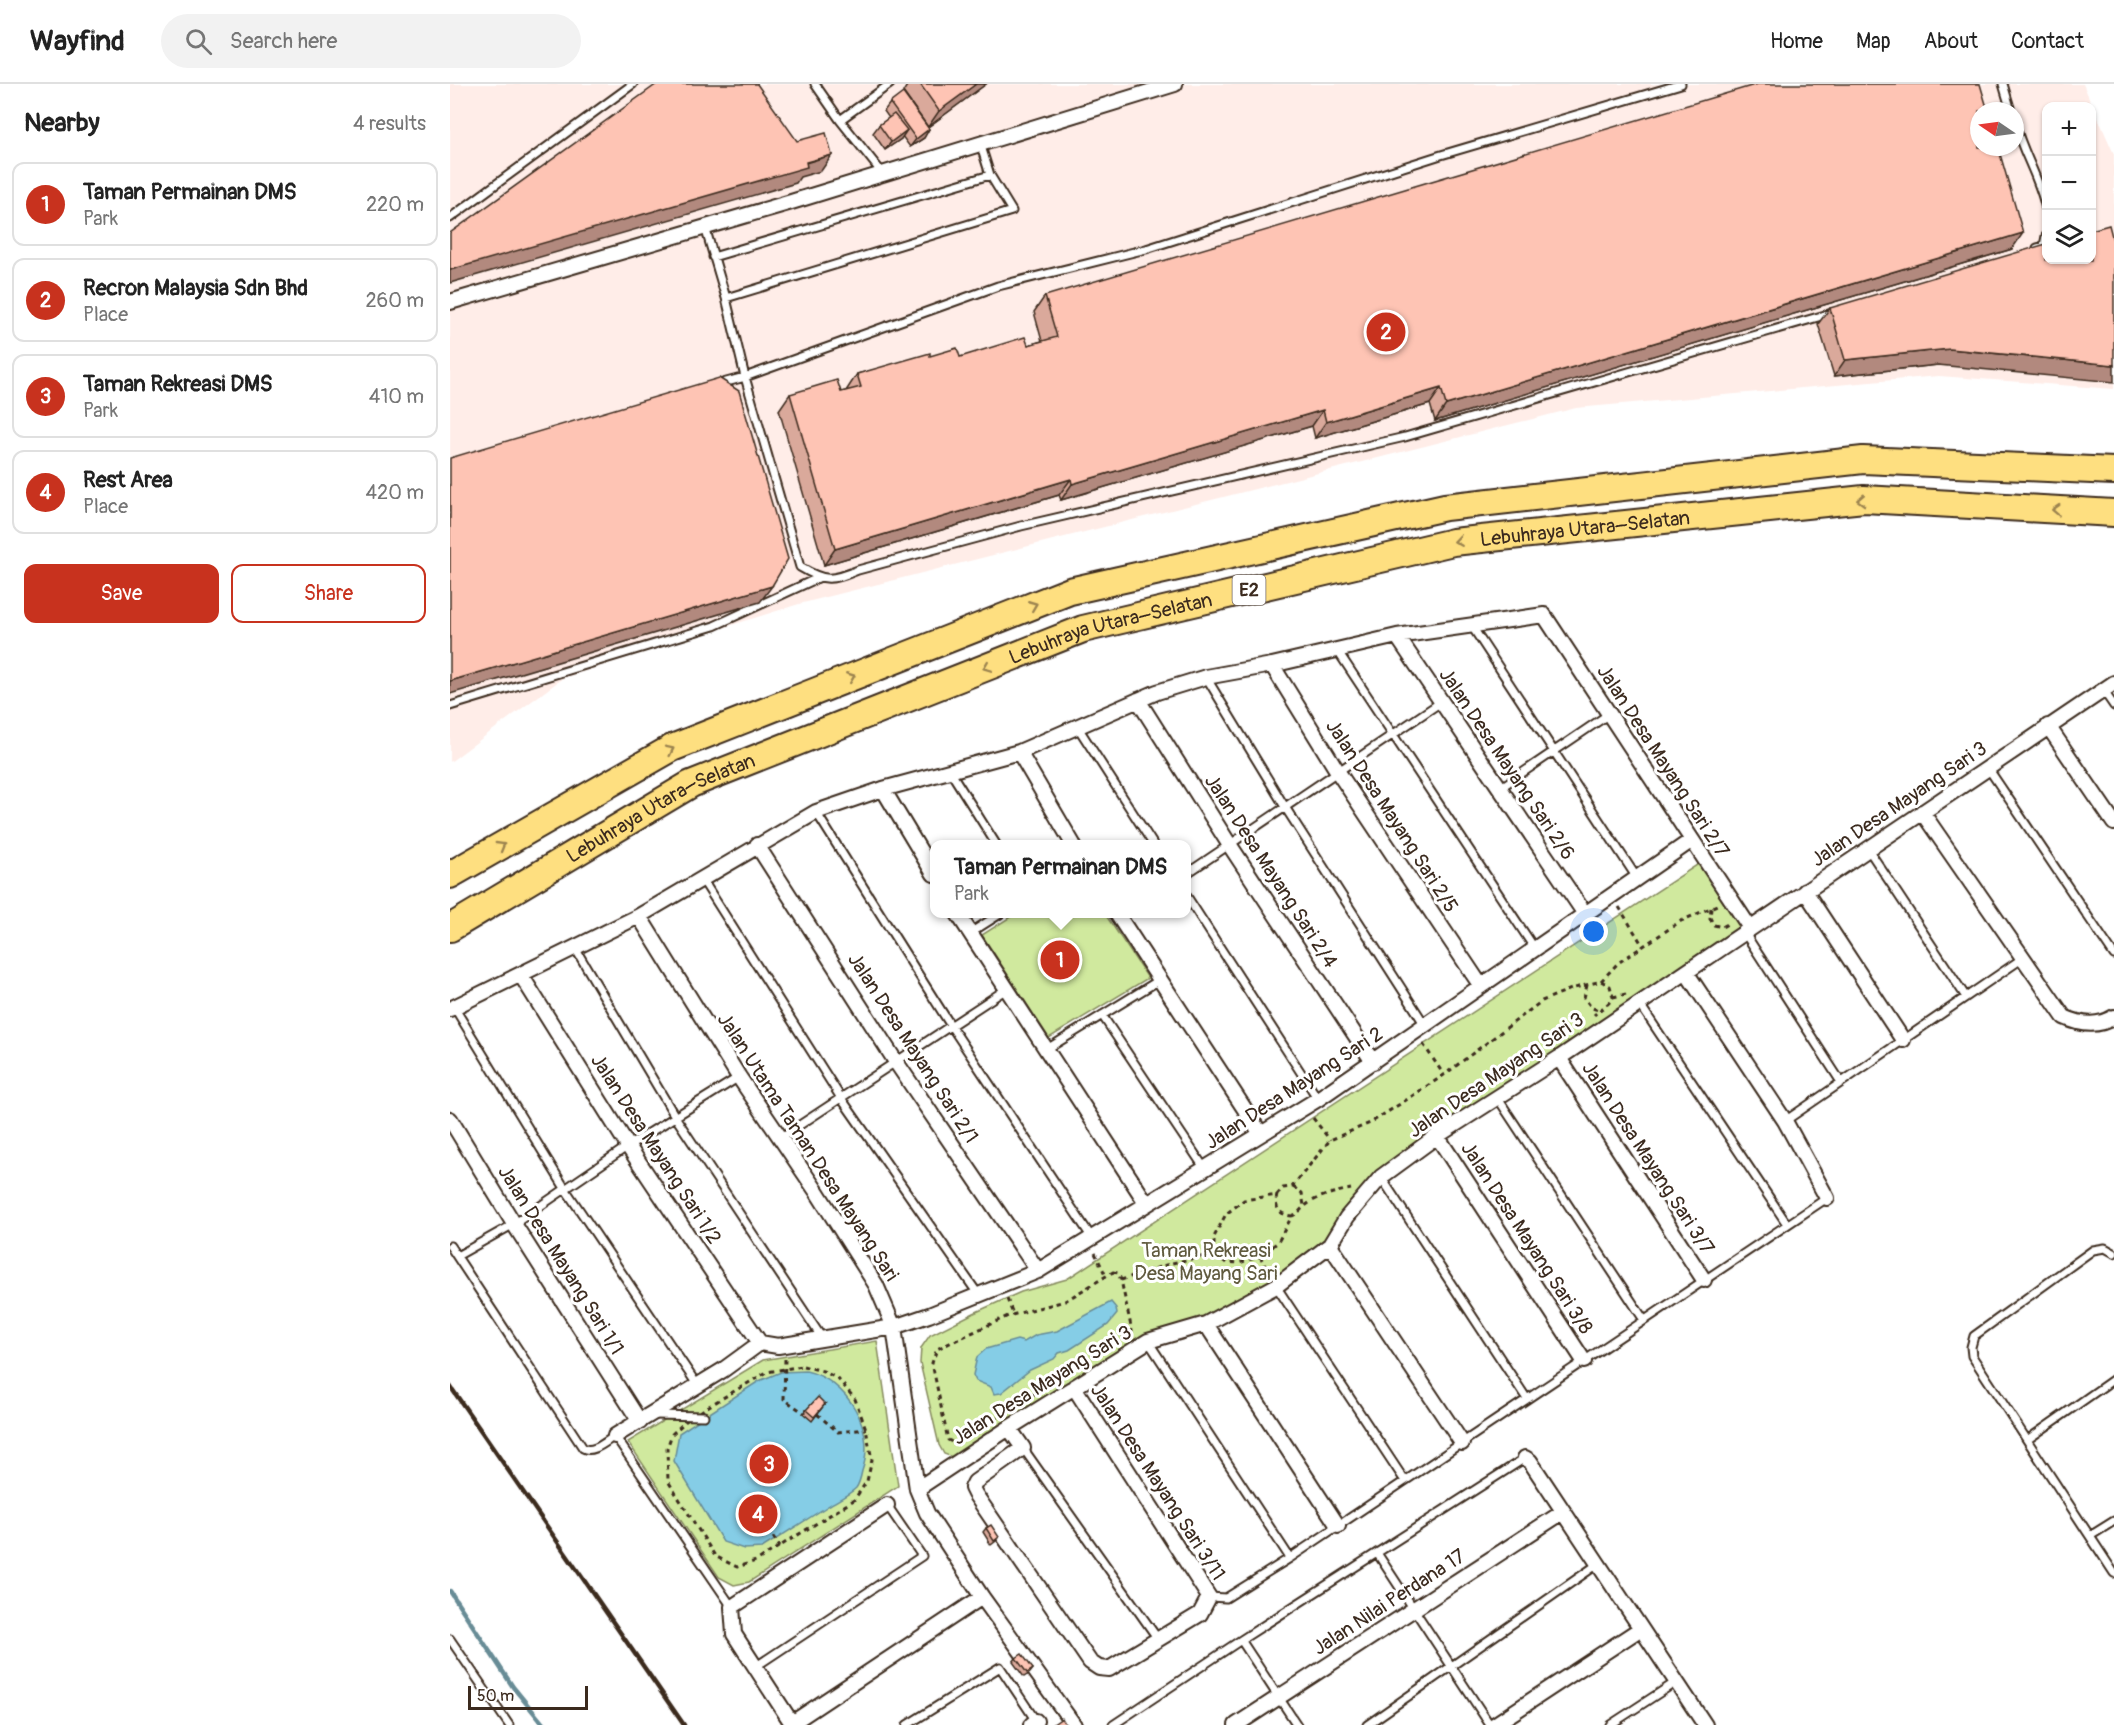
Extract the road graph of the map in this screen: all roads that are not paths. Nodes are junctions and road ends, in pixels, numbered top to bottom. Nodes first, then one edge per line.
1 (633, 84) edge
2 (815, 84) edge
3 (890, 84) edge
4 (1174, 84) edge
5 (1681, 84) edge
6 (2003, 84) edge
7 (2008, 102) edge
8 (840, 120) junction
9 (980, 143) junction
10 (2024, 151) edge
11 (883, 174) junction
12 (990, 175) junction
13 (2042, 189) edge
14 (450, 218) edge
15 (705, 227) junction
16 (2042, 246) edge
17 (2032, 249) edge
18 (713, 257) junction
19 (726, 298) junction
20 (450, 302) edge
21 (1844, 309) edge
22 (745, 377) junction
23 (711, 386) edge
24 (2114, 471) edge
25 (2114, 513) edge
26 (818, 578) junction
27 (1471, 625) junction
28 (1397, 636) junction
29 (1337, 650) junction
30 (1272, 665) junction
31 (1206, 676) junction
32 (2108, 686) edge
33 (1138, 700) junction
34 (1441, 702) junction
35 (450, 706) edge
36 (2114, 706) edge
37 (1609, 714) junction
38 (1077, 726) junction
39 (2049, 726) junction
40 (1393, 734) junction
41 (1019, 752) junction
42 (1554, 752) junction
43 (1988, 767) junction
44 (950, 771) junction
45 (1338, 772) junction
46 (1500, 788) junction
47 (883, 789) junction
48 (1285, 807) junction
49 (816, 812) junction
50 (1922, 812) junction
51 (2114, 823) edge
52 (993, 840) edge
53 (1071, 840) edge
54 (1150, 840) edge
55 (1692, 840) junction
56 (1229, 844) junction
57 (758, 845) junction
58 (1868, 849) junction
59 (930, 867) edge
60 (1191, 871) edge
61 (450, 875) edge
62 (702, 879) junction
63 (1637, 879) junction
64 (1804, 891) junction
65 (1191, 903) edge
66 (1585, 914) junction
67 (639, 916) junction
68 (961, 918) edge
69 (994, 918) edge
70 (1123, 918) edge
71 (450, 928) edge
72 (1747, 930) junction
73 (970, 933) junction
74 (575, 948) junction
75 (1535, 949) junction
76 (2114, 955) edge
77 (2023, 958) junction
78 (1686, 972) junction
79 (521, 975) junction
80 (1161, 979) junction
81 (1481, 987) junction
82 (1008, 988) junction
83 (1966, 997) junction
84 (1639, 1003) junction
85 (452, 1008) edge
86 (1102, 1015) junction
87 (2114, 1017) edge
88 (951, 1026) junction
89 (1420, 1029) junction
90 (1903, 1040) junction
91 (1047, 1049) junction
92 (1559, 1058) junction
93 (896, 1062) junction
94 (1372, 1062) junction
95 (739, 1077) junction
96 (1841, 1082) junction
97 (1497, 1096) junction
98 (841, 1098) junction
99 (1318, 1099) junction
100 (676, 1118) junction
101 (450, 1119) edge
102 (1785, 1121) junction
103 (1261, 1134) junction
104 (1437, 1136) junction
105 (780, 1138) junction
106 (628, 1146) junction
107 (1205, 1168) junction
108 (1381, 1177) junction
109 (566, 1190) junction
110 (1827, 1198) joint
111 (1147, 1204) junction
112 (513, 1224) junction
113 (1787, 1224) junction
114 (1090, 1239) junction
115 (1329, 1245) junction
116 (450, 1246) edge
117 (2114, 1253) edge
118 (457, 1257) junction
119 (1038, 1271) junction
120 (1704, 1280) junction
121 (1276, 1286) junction
122 (978, 1294) junction
123 (1644, 1320) junction
124 (1206, 1324) junction
125 (894, 1327) junction
126 (822, 1338) junction
127 (1148, 1341) junction
128 (760, 1343) junction
129 (1584, 1361) junction
130 (2114, 1379) edge
131 (698, 1386) junction
132 (1074, 1387) junction
133 (1527, 1399) junction
134 (704, 1416) dead end
135 (645, 1418) junction
136 (1009, 1428) junction
137 (615, 1436) junction
138 (2027, 1440) junction
139 (1461, 1443) junction
140 (1023, 1448) junction
141 (1525, 1458) joint
142 (1405, 1481) junction
143 (917, 1489) junction
144 (888, 1505) joint
145 (1563, 1512) junction
146 (2114, 1521) edge
147 (1338, 1526) junction
148 (2090, 1536) junction
149 (1377, 1553) junction
150 (1290, 1558) junction
151 (1598, 1564) junction
152 (2114, 1573) edge
153 (982, 1597) junction
154 (1209, 1597) junction
155 (732, 1607) junction
156 (1414, 1609) junction
157 (1640, 1629) junction
158 (450, 1639) edge
159 (1158, 1639) junction
160 (1240, 1640) junction
161 (1452, 1666) junction
162 (755, 1667) junction
163 (1676, 1682) junction
164 (1278, 1697) junction
165 (1033, 1723) edge
166 (792, 1724) edge
167 (509, 1725) edge
168 (907, 1725) edge
169 (1074, 1725) edge
170 (1113, 1725) edge
171 (1236, 1725) edge
172 (1297, 1725) edge
173 (1367, 1725) edge
174 (1492, 1725) edge
175 (1610, 1725) edge
176 (1705, 1725) edge

1 - 14 lane
2 - 8 lane
3 - 8 lane
4 - 9 street
5 - 22 lane
6 - 7 lane
8 - 11 lane
9 - 11 street
9 - 12 lane
10 - 13 lane
11 - 15 street
12 - 18 lane
12 - 19 lane
15 - 18 lane
15 - 20 street
16 - 17 lane
18 - 19 lane
19 - 22 lane
21 - 26 lane
22 - 23 lane
22 - 26 lane
61 -> 24 highway, Lebuhraya Utara–Selatan / E2
25 -> 71 highway, Lebuhraya Utara–Selatan / E2
26 - 35 lane
27 - 28 street
27 - 37 street, Jalan Desa Mayang Sari 2/7
27 - 42 lane
28 - 29 street
28 - 34 street, Jalan Desa Mayang Sari 2/6
29 - 30 street
29 - 40 lane
30 - 31 street
30 - 45 street, Jalan Desa Mayang Sari 2/5
31 - 33 street
31 - 48 lane
32 - 36 lane
32 - 39 street, Jalan Desa Mayang Sari 3
33 - 38 street
33 - 56 street, Jalan Desa Mayang Sari 2/4
34 - 40 lane
34 - 46 street, Jalan Desa Mayang Sari 2/6
37 - 42 lane
37 - 55 street, Jalan Desa Mayang Sari 2/7
38 - 41 street
38 - 54 lane
39 - 43 street, Jalan Desa Mayang Sari 3
39 - 51 street
40 - 45 lane
40 - 75 lane
41 - 44 street
41 - 53 street
42 - 46 lane
42 - 63 lane
43 - 50 street, Jalan Desa Mayang Sari 3
43 - 76 lane
44 - 47 street
44 - 52 lane
45 - 48 lane
45 - 81 street, Jalan Desa Mayang Sari 2/5
46 - 66 street, Jalan Desa Mayang Sari 2/6
47 - 49 street
47 - 59 street
48 - 56 lane
48 - 89 lane
49 - 57 street
49 - 88 lane
50 - 58 street, Jalan Desa Mayang Sari 3
50 - 77 street
55 - 63 street, Jalan Desa Mayang Sari 2
55 - 72 street, Jalan Desa Mayang Sari 2/7
56 - 60 lane
56 - 94 street, Jalan Desa Mayang Sari 2/4
57 - 62 street
57 - 93 street, Jalan Desa Mayang Sari 2/1
58 - 64 street, Jalan Desa Mayang Sari 3
58 - 83 lane
62 - 67 street
62 - 98 lane
63 - 66 street, Jalan Desa Mayang Sari 2
64 - 72 street, Jalan Desa Mayang Sari 3
64 - 90 street
65 - 99 lane
66 - 75 street, Jalan Desa Mayang Sari 2
67 - 74 street
67 - 95 street, Jalan Utama Taman Desa Mayang Sari
68 - 73 street
69 - 73 lane
70 - 80 street
72 - 78 street, Jalan Desa Mayang Sari 3
72 - 96 lane
73 - 82 street
74 - 79 street
74 - 100 lane
75 - 81 street, Jalan Desa Mayang Sari 2
77 - 83 lane
77 - 87 street
78 - 84 street, Jalan Desa Mayang Sari 3
78 - 102 street
79 - 85 street
79 - 106 street, Jalan Desa Mayang Sari 1/2
80 - 86 lane
80 - 103 street
81 - 89 street, Jalan Desa Mayang Sari 2
82 - 88 lane
82 - 91 street
83 - 90 lane
84 - 92 street, Jalan Desa Mayang Sari 3
84 - 113 lane
85 - 109 lane
86 - 91 lane
86 - 107 lane
88 - 93 lane
88 - 114 lane
89 - 94 street, Jalan Desa Mayang Sari 2
90 - 96 lane
91 - 111 street
92 - 97 street, Jalan Desa Mayang Sari 3
92 - 120 street, Jalan Desa Mayang Sari 3/7
93 - 98 lane
93 - 119 street, Jalan Desa Mayang Sari 2/1
94 - 99 street, Jalan Desa Mayang Sari 2
95 - 100 lane
95 - 105 street, Jalan Utama Taman Desa Mayang Sari
96 - 102 lane
97 - 104 street, Jalan Desa Mayang Sari 3
97 - 123 lane
98 - 105 lane
98 - 122 lane
99 - 103 street, Jalan Desa Mayang Sari 2
100 - 106 lane
100 - 126 lane
101 - 112 street, Jalan Desa Mayang Sari 1/1
102 - 110 street
103 - 107 street, Jalan Desa Mayang Sari 2
104 - 108 street, Jalan Desa Mayang Sari 3
104 - 129 street, Jalan Desa Mayang Sari 3/8
105 - 125 street, Jalan Utama Taman Desa Mayang Sari
106 - 109 lane
106 - 128 street, Jalan Desa Mayang Sari 1/2
107 - 111 street, Jalan Desa Mayang Sari 2
108 - 115 street, Jalan Desa Mayang Sari 3
108 - 133 lane
109 - 112 lane
109 - 131 lane
110 - 113 lane
111 - 114 street, Jalan Desa Mayang Sari 2
112 - 118 lane
112 - 135 street, Jalan Desa Mayang Sari 1/1
113 - 120 lane
114 - 119 street, Jalan Desa Mayang Sari 2
115 - 121 street, Jalan Desa Mayang Sari 3
115 - 139 street
116 - 118 lane
117 - 138 lane
118 - 137 lane
119 - 122 street, Jalan Desa Mayang Sari 2
120 - 123 lane
121 - 124 street, Jalan Desa Mayang Sari 3
121 - 142 lane
122 - 125 street, Jalan Desa Mayang Sari 2
123 - 129 lane
124 - 127 street, Jalan Desa Mayang Sari 3
124 - 147 street
125 - 126 street, Jalan Desa Mayang Sari 2
125 - 143 street, Jalan Utama Taman Desa Mayang Sari
126 - 128 street, Jalan Desa Mayang Sari 2
127 - 132 street, Jalan Desa Mayang Sari 3
127 - 150 lane
128 - 131 street
129 - 133 lane
130 - 138 lane
131 - 135 street
132 - 136 street, Jalan Desa Mayang Sari 3
132 - 154 street, Jalan Desa Mayang Sari 3/11
133 - 139 lane
134 - 135 lane
135 - 137 street
136 - 140 street
136 - 143 street, Jalan Desa Mayang Sari 3
137 - 155 lane
138 - 148 lane
139 - 142 lane
140 - 159 lane
140 - 159 street
141 - 145 street
141 - 149 lane
142 - 147 lane
143 - 153 street, Jalan Utama Taman Desa Mayang Sari
144 - 155 street
144 - 162 lane
145 - 151 street
145 - 156 street, Jalan Nilai Perdana 17
146 - 148 lane
147 - 150 lane
148 - 152 lane
149 - 156 lane
149 - 160 lane
150 - 154 lane
151 - 157 street
151 - 161 lane
153 - 166 street
153 - 169 street, Jalan Utama Taman Desa Mayang Sari
154 - 159 street
155 - 162 street
156 - 161 lane
156 - 164 street, Jalan Nilai Perdana 17
157 - 163 street
157 - 174 street
158 - 167 lane
160 - 164 lane
160 - 170 lane
161 - 173 lane
161 - 174 lane
162 - 166 street
163 - 175 lane
163 - 176 street
164 - 171 street, Jalan Nilai Perdana 17
164 - 172 lane
165 - 168 lane

